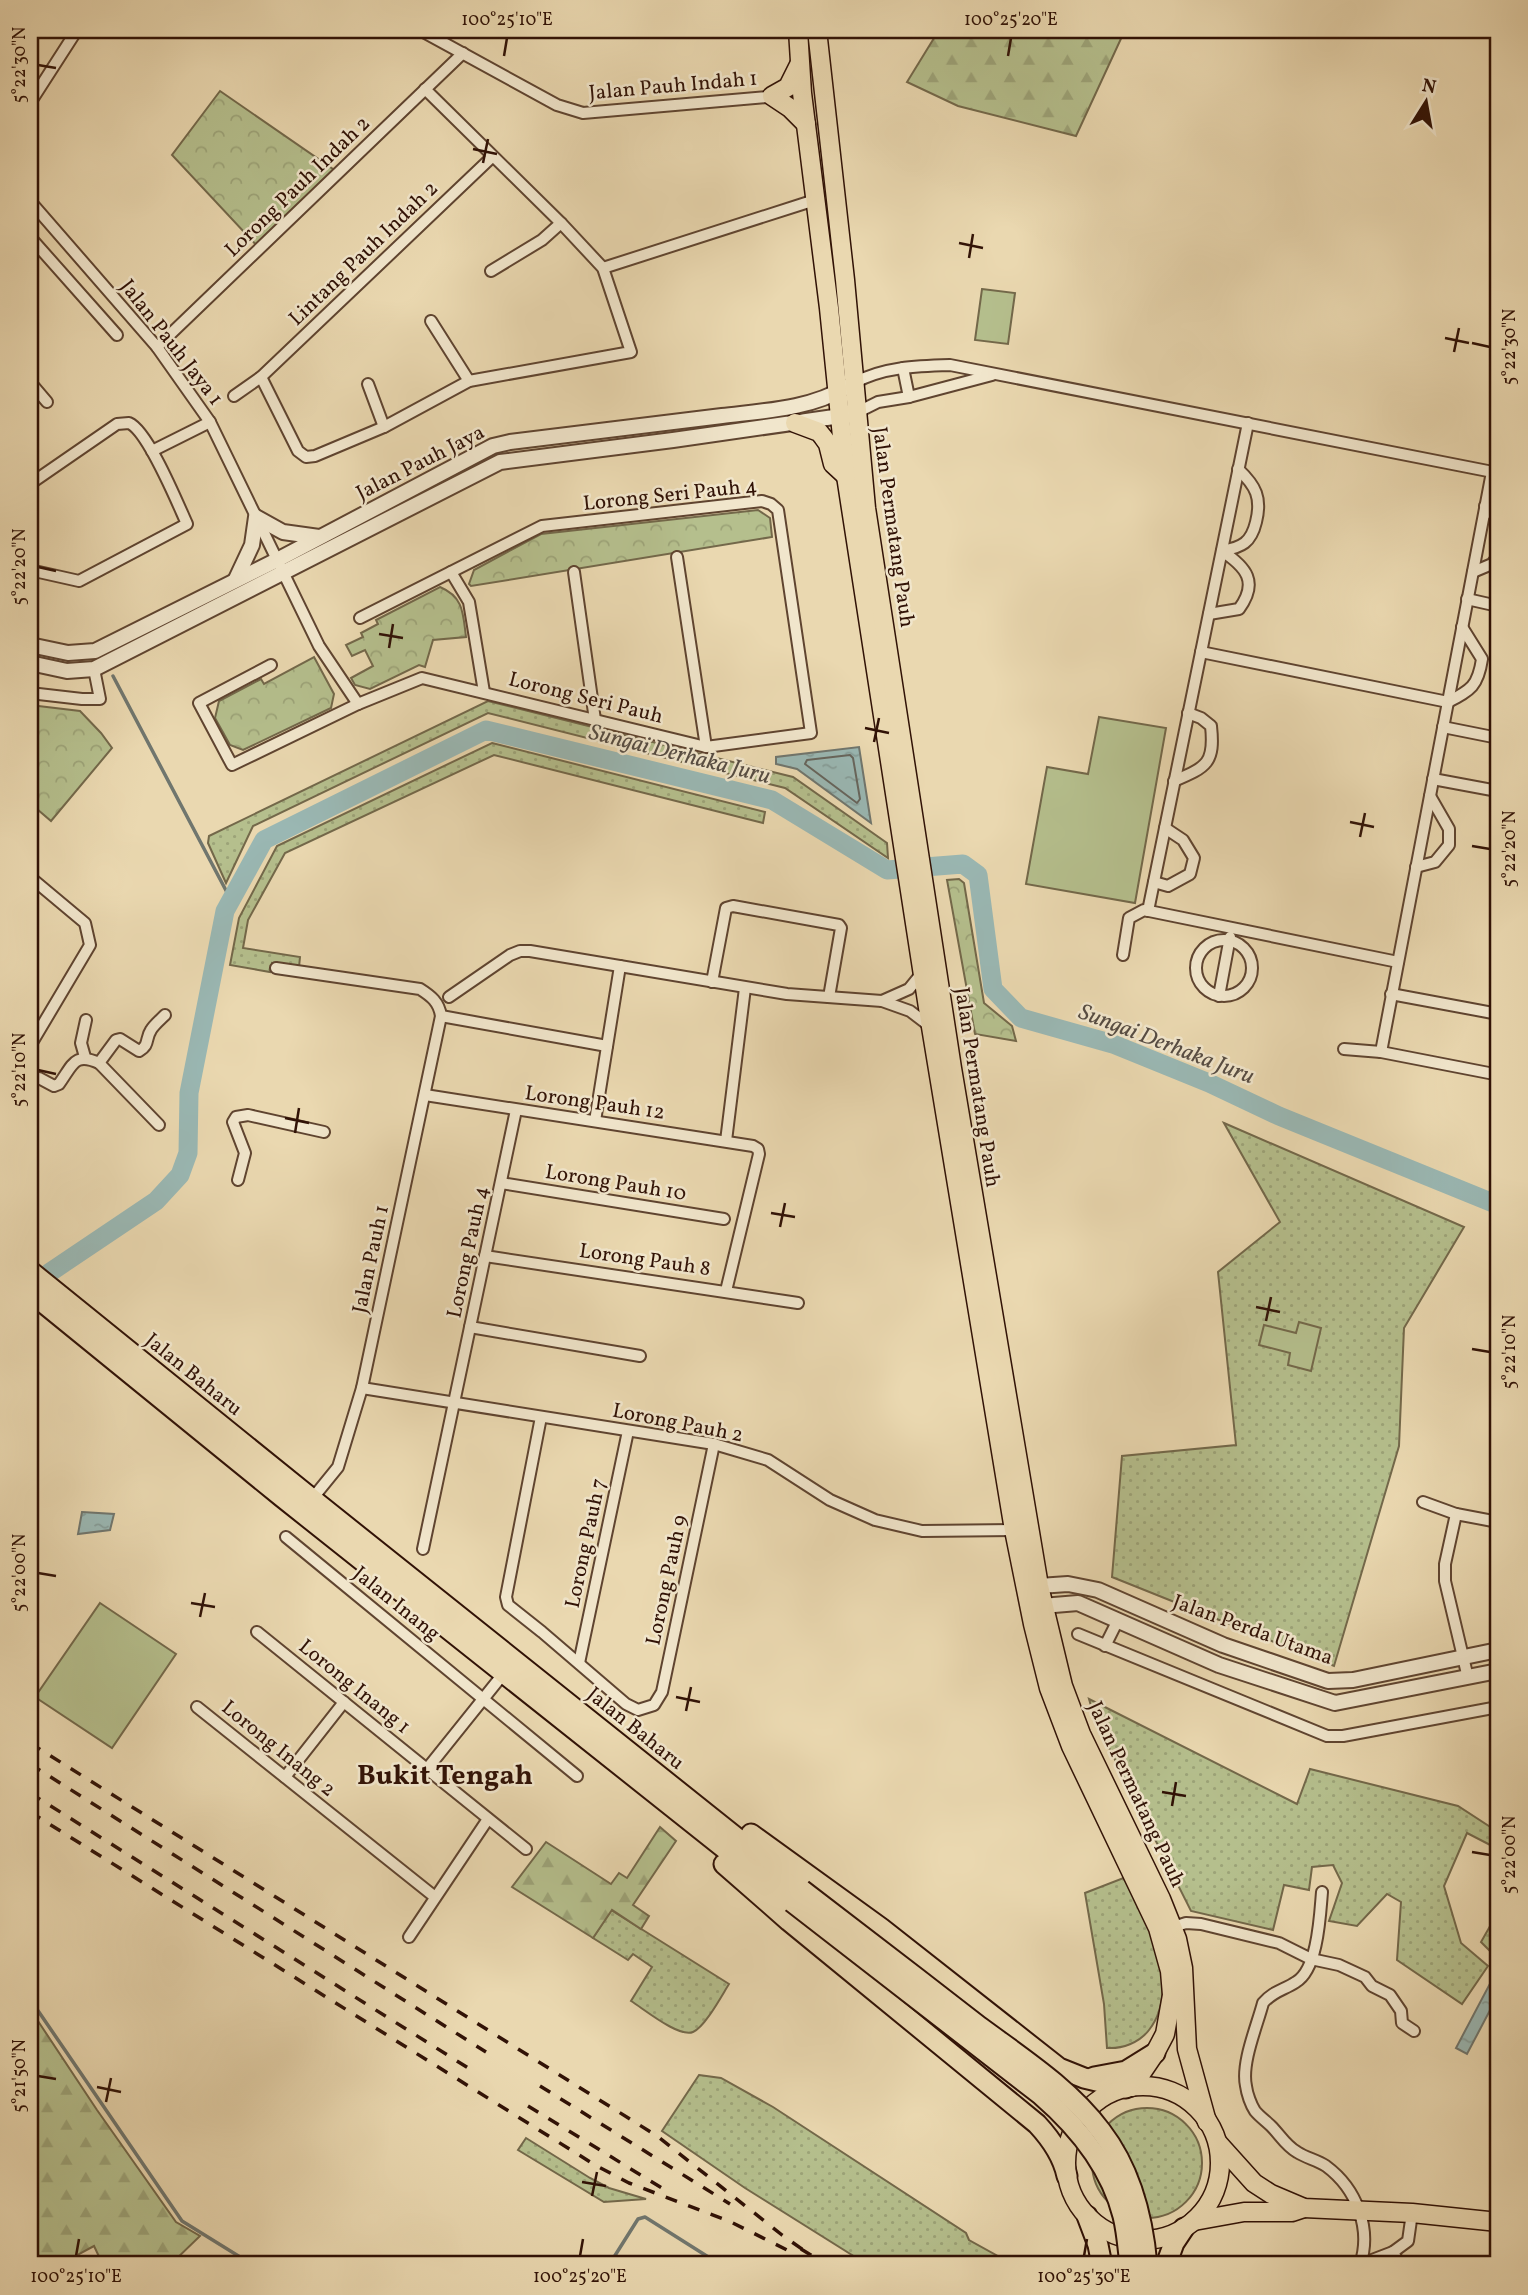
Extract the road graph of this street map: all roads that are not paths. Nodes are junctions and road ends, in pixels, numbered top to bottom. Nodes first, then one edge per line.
1 (76, 30) edge
2 (420, 30) edge
3 (798, 30) edge
4 (817, 30) edge
5 (463, 53) junction
6 (800, 62) junction
7 (425, 89) junction
8 (822, 92) junction
9 (802, 93) junction
10 (772, 96) junction
11 (30, 103) edge
12 (806, 124) junction
13 (492, 157) junction
14 (815, 200) junction
15 (30, 201) edge
16 (561, 223) junction
17 (30, 237) edge
18 (603, 268) junction
19 (491, 271) dead end
20 (431, 321) dead end
21 (117, 335) dead end
22 (157, 347) junction
23 (903, 368) junction
24 (995, 374) junction
25 (261, 377) junction
26 (469, 381) junction
27 (30, 382) edge
28 (854, 383) junction
29 (368, 384) dead end
30 (837, 393) junction
31 (234, 396) dead end
32 (909, 397) junction
33 (47, 402) dead end
34 (848, 415) junction
35 (210, 422) junction
36 (795, 423) junction
37 (1248, 423) junction
38 (384, 427) junction
39 (152, 451) junction
40 (1238, 469) junction
41 (1495, 473) edge
42 (846, 477) junction
43 (30, 484) edge
44 (1485, 506) junction
45 (256, 517) junction
46 (1498, 521) edge
47 (321, 537) junction
48 (1222, 551) junction
49 (1498, 556) edge
50 (677, 557) dead end
51 (280, 567) junction
52 (30, 570) edge
53 (452, 572) junction
54 (574, 572) dead end
55 (1473, 572) junction
56 (236, 579) junction
57 (1467, 600) junction
58 (1498, 606) edge
59 (1209, 614) junction
60 (360, 618) dead end
61 (1462, 627) junction
62 (30, 645) edge
63 (1201, 652) junction
64 (30, 663) edge
65 (271, 665) dead end
66 (94, 669) junction
67 (484, 692) junction
68 (30, 693) edge
69 (1448, 702) junction
70 (358, 704) junction
71 (1188, 713) junction
72 (596, 720) junction
73 (1443, 727) junction
74 (811, 733) joint
75 (1498, 738) edge
76 (706, 747) junction
77 (1433, 779) junction
78 (1174, 781) junction
79 (1498, 794) edge
80 (1430, 796) junction
81 (1165, 828) junction
82 (909, 835) junction
83 (1416, 867) junction
84 (30, 877) edge
85 (1154, 882) junction
86 (917, 892) junction
87 (1148, 911) junction
88 (1232, 927) junction
89 (1229, 941) junction
90 (1123, 955) dead end
91 (1398, 962) junction
92 (620, 966) junction
93 (276, 968) dead end
94 (922, 973) junction
95 (712, 982) junction
96 (744, 988) junction
97 (1391, 993) junction
98 (1219, 996) junction
99 (449, 997) dead end
100 (829, 997) junction
101 (882, 1001) junction
102 (1498, 1014) edge
103 (164, 1015) dead end
104 (441, 1016) junction
105 (86, 1020) dead end
106 (931, 1027) junction
107 (30, 1046) edge
108 (607, 1046) junction
109 (1344, 1049) dead end
110 (1381, 1052) junction
111 (85, 1057) junction
112 (99, 1063) junction
113 (1494, 1074) dead end
114 (30, 1082) edge
115 (425, 1095) junction
116 (516, 1110) junction
117 (595, 1121) junction
118 (159, 1125) dead end
119 (324, 1132) dead end
120 (726, 1141) junction
121 (238, 1180) dead end
122 (501, 1183) junction
123 (724, 1219) dead end
124 (485, 1256) junction
125 (30, 1271) edge
126 (726, 1291) junction
127 (30, 1292) edge
128 (798, 1303) dead end
129 (82, 1324) junction
130 (470, 1327) junction
131 (640, 1356) dead end
132 (362, 1388) junction
133 (454, 1403) junction
134 (541, 1417) junction
135 (628, 1431) junction
136 (714, 1444) junction
137 (312, 1499) junction
138 (1423, 1503) dead end
139 (1456, 1514) junction
140 (1498, 1522) edge
141 (1014, 1530) junction
142 (286, 1538) dead end
143 (423, 1549) dead end
144 (1038, 1586) junction
145 (1042, 1606) junction
146 (1118, 1620) junction
147 (257, 1632) dead end
148 (1078, 1634) dead end
149 (1105, 1646) junction
150 (1498, 1650) edge
151 (1463, 1657) junction
152 (579, 1664) junction
153 (1498, 1671) edge
154 (504, 1673) junction
155 (1468, 1678) junction
156 (483, 1699) junction
157 (344, 1702) junction
158 (197, 1707) dead end
159 (1498, 1707) edge
160 (427, 1769) junction
161 (577, 1776) dead end
162 (285, 1777) junction
163 (488, 1819) junction
164 (707, 1825) junction
165 (526, 1849) dead end
166 (1322, 1892) dead end
167 (797, 1896) junction
168 (435, 1898) junction
169 (1173, 1927) junction
170 (409, 1937) dead end
171 (1311, 1959) junction
172 (1414, 2031) dead end
173 (1155, 2053) junction
174 (1067, 2072) junction
175 (1129, 2088) junction
176 (1023, 2112) junction
177 (1208, 2122) junction
178 (1216, 2141) junction
179 (1066, 2176) junction
180 (1304, 2208) junction
181 (1361, 2211) junction
182 (1412, 2213) junction
183 (1087, 2216) junction
184 (1498, 2222) edge
185 (1189, 2224) junction
186 (1397, 2259) edge
187 (1102, 2265) edge
188 (1130, 2265) edge
189 (1147, 2265) edge
190 (1166, 2265) edge
191 (1359, 2265) edge
192 (1412, 2265) edge

1 - 11 street
2 - 5 street, Jalan Pauh Indah 1
3 - 6 main road, Jalan Permatang Pauh
4 - 8 main road, Jalan Permatang Pauh
5 - 7 street, Lorong Pauh Indah 2
5 - 10 street, Jalan Pauh Indah 1
6 - 9 main road, Jalan Permatang Pauh
6 - 10 main road
7 - 13 street
7 - 22 street, Lorong Pauh Indah 2
8 - 9 street, Jalan Pauh Indah 1
8 - 28 main road, Jalan Permatang Pauh
9 - 10 street, Jalan Pauh Indah 1
9 - 12 main road, Jalan Permatang Pauh
10 - 12 main road
12 - 14 main road, Jalan Permatang Pauh
13 - 16 street
13 - 25 street, Lintang Pauh Indah 2
14 - 18 street
14 - 30 main road, Jalan Permatang Pauh
15 - 22 street, Jalan Pauh Jaya 1
16 - 18 street
16 - 19 street
17 - 21 street
18 - 26 street
20 - 26 street
22 - 35 street, Jalan Pauh Jaya 1
23 - 24 street
23 - 28 street
23 - 32 street
24 - 32 street
24 - 37 street
25 - 31 street, Lintang Pauh Indah 2
25 - 38 street
26 - 38 street
27 - 33 street
28 - 30 street, Jalan Pauh Jaya
28 - 34 main road, Jalan Permatang Pauh
29 - 38 street
30 - 34 main road, Jalan Permatang Pauh
30 - 47 street, Jalan Pauh Jaya
32 - 34 street
34 - 36 street, Jalan Pauh Jaya
34 - 42 main road, Jalan Permatang Pauh
34 - 82 main road, Jalan Permatang Pauh
35 - 39 street
35 - 45 street, Jalan Pauh Jaya 1
36 - 42 main road
36 - 51 street, Jalan Pauh Jaya
37 - 40 street
37 - 41 street
39 - 43 street
39 - 52 street
40 - 48 street
40 - 48 street
41 - 44 street
42 - 82 main road, Jalan Permatang Pauh
44 - 46 street
44 - 55 street
45 - 47 street
45 - 51 street, Jalan Pauh Jaya 1
45 - 56 street
47 - 51 street, Jalan Pauh Jaya
48 - 59 street
48 - 59 street
49 - 55 street
50 - 76 street
51 - 56 street, Jalan Pauh Jaya
51 - 66 street, Jalan Pauh Jaya
51 - 70 street
53 - 60 street, Lorong Seri Pauh 4
53 - 67 street
53 - 74 street, Lorong Seri Pauh 4
54 - 72 street
55 - 57 street
56 - 62 street, Jalan Pauh Jaya
57 - 58 street
57 - 61 street
59 - 63 street
61 - 69 street
61 - 69 street
63 - 69 street
63 - 71 street
64 - 66 street, Jalan Pauh Jaya
65 - 70 street, Lorong Seri Pauh
66 - 68 street
67 - 70 street, Lorong Seri Pauh
67 - 72 street, Lorong Seri Pauh
69 - 73 street
71 - 78 street
71 - 78 street
72 - 76 street, Lorong Seri Pauh
73 - 75 street
73 - 77 street
74 - 76 street, Lorong Seri Pauh
77 - 79 street
77 - 80 street
78 - 81 street
80 - 83 street
80 - 83 street
81 - 85 street
81 - 85 street
82 - 86 main road, Jalan Permatang Pauh
83 - 91 street
84 - 107 street
85 - 87 street
86 - 94 main road, Jalan Permatang Pauh
86 - 144 main road, Jalan Permatang Pauh
87 - 88 street
87 - 90 street
88 - 89 street
88 - 91 street
89 - 98 street
89 - 98 street
89 - 98 street
91 - 97 street
92 - 95 street
92 - 99 street
92 - 108 street
93 - 104 street
94 - 101 street
94 - 106 main road, Jalan Permatang Pauh
95 - 96 street
95 - 100 street
96 - 100 street
96 - 120 street
97 - 102 street
97 - 110 street
100 - 101 street
101 - 106 street
103 - 112 street
104 - 108 street
104 - 115 street, Jalan Pauh 1
105 - 111 street
106 - 141 main road, Jalan Permatang Pauh
108 - 117 street
109 - 110 street
110 - 113 street
111 - 112 street
111 - 114 street
112 - 118 street
115 - 116 street, Lorong Pauh 12
115 - 132 street, Jalan Pauh 1
116 - 117 street, Lorong Pauh 12
116 - 122 street, Lorong Pauh 4
117 - 120 street, Lorong Pauh 12
119 - 121 street
120 - 126 street, Lorong Pauh 12
122 - 123 street, Lorong Pauh 10
122 - 124 street, Lorong Pauh 4
124 - 126 street, Lorong Pauh 8
124 - 130 street, Lorong Pauh 4
125 - 129 highway, Jalan Baharu
126 - 128 street, Lorong Pauh 8
127 - 129 highway, Jalan Baharu
129 - 137 highway, Jalan Baharu
129 - 154 highway, Jalan Baharu
130 - 131 street
130 - 133 street, Lorong Pauh 4
132 - 133 street, Lorong Pauh 2
132 - 137 street, Jalan Pauh 1
133 - 134 street, Lorong Pauh 2
133 - 143 street, Lorong Pauh 4
134 - 135 street, Lorong Pauh 2
134 - 152 street
135 - 136 street, Lorong Pauh 2
135 - 152 street, Lorong Pauh 7
136 - 141 street, Lorong Pauh 2
136 - 152 street, Lorong Pauh 9
137 - 164 highway, Jalan Baharu
138 - 139 street
139 - 140 street
139 - 151 street
141 - 173 main road, Jalan Permatang Pauh
142 - 156 street, Jalan Inang
144 - 145 main road, Jalan Permatang Pauh
144 - 151 street, Jalan Perda Utama
145 - 146 street, Jalan Perda Utama
145 - 169 main road, Jalan Permatang Pauh
146 - 149 street
146 - 155 street, Jalan Perda Utama
147 - 157 street, Lorong Inang 1
148 - 149 street
149 - 159 street
150 - 151 street, Jalan Perda Utama
151 - 155 street
153 - 155 street, Jalan Perda Utama
154 - 156 street
154 - 164 highway, Jalan Baharu
156 - 160 street
156 - 161 street, Jalan Inang
157 - 160 street, Lorong Inang 1
157 - 162 street
158 - 162 street, Lorong Inang 2
160 - 163 street, Lorong Inang 1
162 - 168 street, Lorong Inang 2
163 - 165 street, Lorong Inang 1
163 - 168 street
164 - 167 highway, Jalan Baharu
164 - 174 highway
164 - 176 highway
166 - 171 street
167 - 188 highway, Jalan Baharu, bridge
167 - 189 highway, Jalan Baharu, bridge
168 - 170 street
169 - 171 street
169 - 177 main road, Jalan Permatang Pauh
171 - 172 street
171 - 181 street
173 - 174 highway
173 - 175 main road, Jalan Permatang Pauh
174 - 175 highway
174 - 176 highway
175 - 177 main road
175 - 179 main road
176 - 179 highway
177 - 178 main road
178 - 180 main road
178 - 185 main road
179 - 183 main road
180 - 181 main road
180 - 185 main road
181 - 182 main road
181 - 191 street
182 - 184 main road
182 - 186 street
183 - 185 main road
183 - 187 highway
185 - 190 highway
186 - 191 street
186 - 192 street

